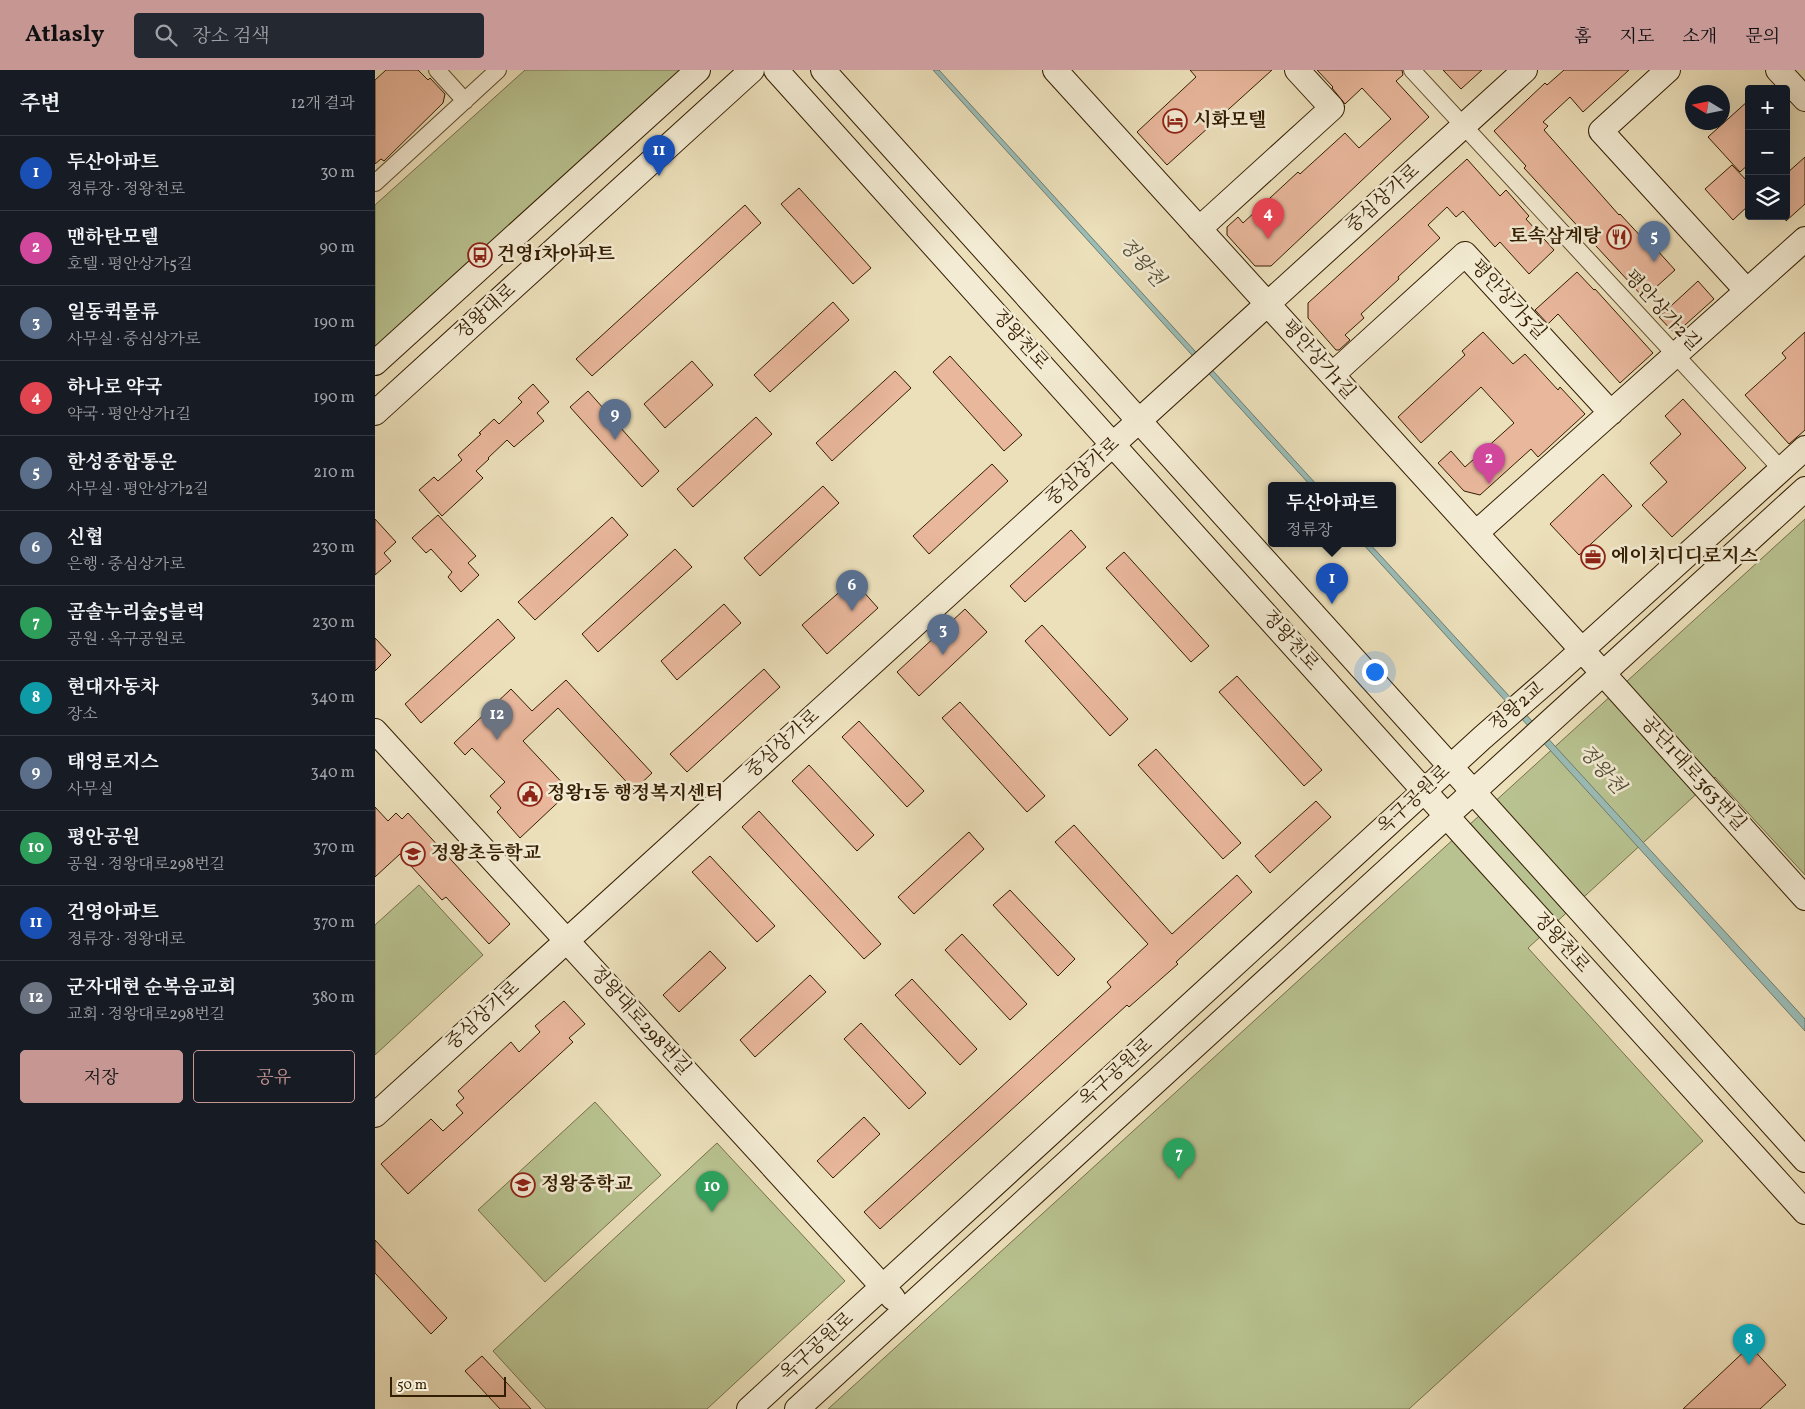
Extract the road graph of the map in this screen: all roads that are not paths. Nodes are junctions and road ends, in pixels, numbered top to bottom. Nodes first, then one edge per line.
1 (437, 70) edge
2 (498, 70) edge
3 (698, 70) edge
4 (752, 70) edge
5 (777, 70) edge
6 (823, 70) edge
7 (1055, 70) edge
8 (1297, 70) edge
9 (1412, 70) edge
10 (1525, 70) edge
11 (1668, 70) edge
12 (1778, 70) edge
13 (1805, 99) edge
14 (465, 101) junction
15 (1463, 126) junction
16 (375, 182) edge
17 (1199, 229) junction
18 (1805, 239) edge
19 (1747, 291) junction
20 (1267, 304) junction
21 (1675, 355) junction
22 (375, 363) edge
23 (1332, 375) junction
24 (375, 413) edge
25 (1611, 413) junction
26 (1139, 420) junction
27 (1114, 444) junction
28 (1805, 448) edge
29 (1781, 469) junction
30 (1805, 489) edge
31 (1476, 533) junction
32 (1582, 650) junction
33 (1603, 674) junction
34 (375, 731) edge
35 (1482, 738) joint
36 (1507, 761) joint
37 (1450, 767) junction
38 (1424, 791) junction
39 (1473, 793) junction
40 (1447, 816) junction
41 (1805, 898) edge
42 (566, 941) junction
43 (375, 1114) edge
44 (1805, 1160) edge
45 (1805, 1212) edge
46 (883, 1287) junction
47 (905, 1310) junction
48 (749, 1409) edge
49 (797, 1409) edge

1 - 14 street
2 - 14 street
3 - 22 street, 정왕대로
4 - 24 street, 정왕대로
5 - 27 street, 정왕천로
6 - 26 street, 정왕천로
7 - 17 street, 평안상가1길
8 - 17 street
9 - 15 street, 평안상가2길
10 - 15 street, 중심상가로
11 - 19 street
12 - 13 street
14 - 16 street
15 - 20 street, 중심상가로
15 - 21 street, 평안상가2길
17 - 20 street, 평안상가1길
18 - 19 street
19 - 21 street
20 - 23 street, 평안상가1길
20 - 26 street, 중심상가로
21 - 25 street
21 - 29 street, 평안상가2길
23 - 25 street, 평안상가5길
23 - 31 street, 평안상가1길
25 - 31 street
26 - 27 street, 중심상가로
26 - 37 street, 정왕천로
27 - 38 street, 정왕천로
27 - 42 street, 중심상가로
28 - 29 street
29 - 32 street
30 - 33 street
31 - 32 street, 평안상가1길
32 - 33 street, 공단1대로363번길
32 - 35 street, 정왕2교
33 - 36 street, 정왕2교
33 - 41 street, 공단1대로363번길
34 - 42 street, 정왕대로298번길
35 - 37 street, 옥구공원로
36 - 39 street, 옥구공원로
37 - 38 street, 옥구공원로
37 - 39 street, 정왕천로
38 - 40 street, 정왕천로
38 - 46 street, 옥구공원로
39 - 40 street, 옥구공원로
39 - 44 street, 정왕천로
40 - 45 street, 정왕천로
40 - 47 street, 옥구공원로
42 - 43 street, 중심상가로
42 - 46 street, 정왕대로298번길
46 - 47 street, 정왕대로298번길
46 - 48 street, 옥구공원로
47 - 49 street, 옥구공원로

